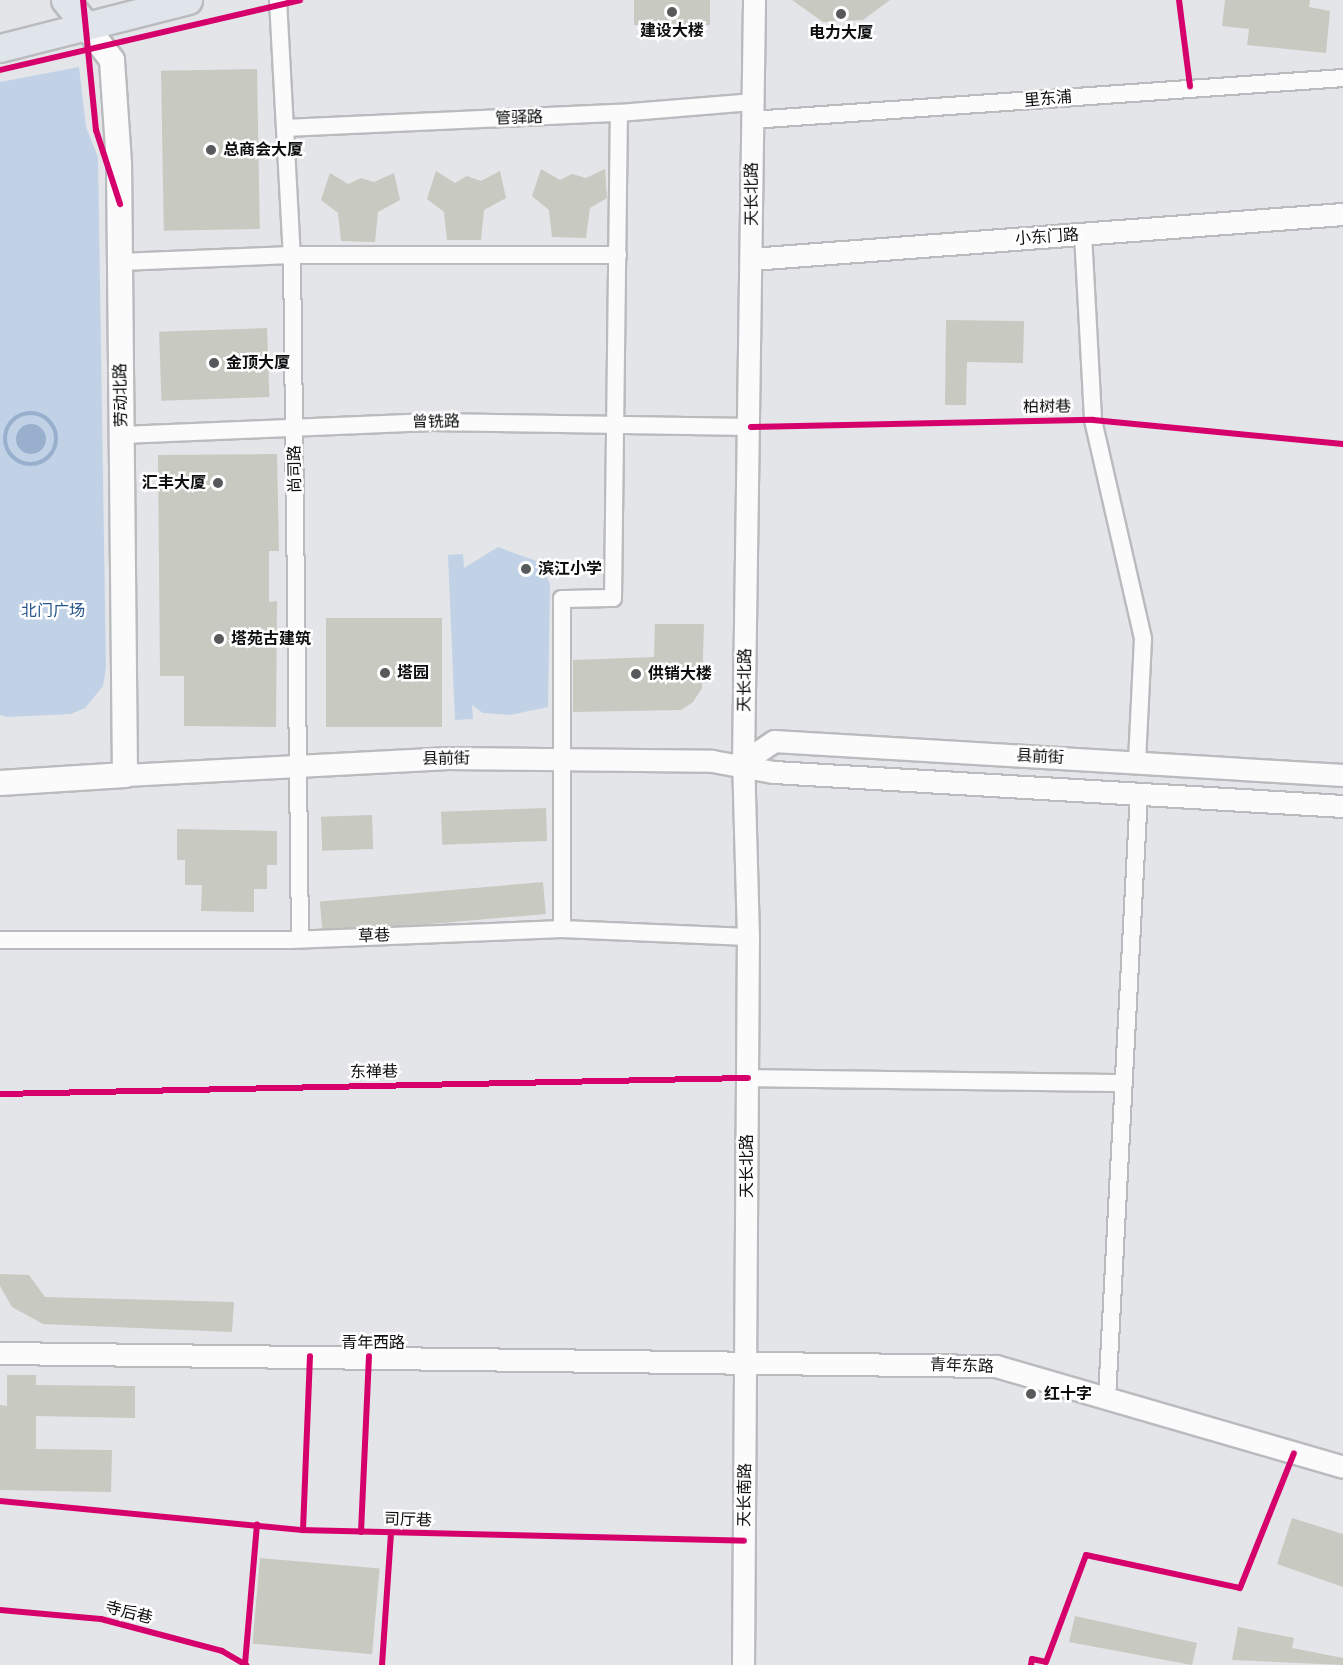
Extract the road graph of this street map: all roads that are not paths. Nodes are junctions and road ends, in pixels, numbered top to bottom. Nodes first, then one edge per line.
1 (65, 0) edge
2 (188, 0) edge
3 (278, 0) edge
4 (754, 0) edge
5 (85, 25) junction
6 (0, 48) edge
7 (1343, 78) edge
8 (752, 111) junction
9 (619, 113) junction
10 (285, 128) junction
11 (1343, 214) edge
12 (1083, 234) junction
13 (292, 255) junction
14 (618, 255) junction
15 (751, 259) junction
16 (120, 262) junction
17 (611, 424) junction
18 (295, 427) junction
19 (751, 427) junction
20 (122, 435) junction
21 (566, 759) junction
22 (743, 762) junction
23 (1137, 763) junction
24 (300, 765) junction
25 (0, 771) edge
26 (133, 771) junction
27 (1343, 775) edge
28 (0, 783) edge
29 (1139, 794) junction
30 (1343, 806) edge
31 (562, 929) junction
32 (748, 937) junction
33 (300, 938) junction
34 (0, 940) edge
35 (748, 1078) junction
36 (1124, 1083) junction
37 (0, 1353) edge
38 (746, 1360) junction
39 (1107, 1398) junction
40 (1343, 1467) edge
41 (743, 1665) edge

1 - 5 main road
2 - 5 main road
3 - 10 street, 尚司路
4 - 8 street, 天长北路
5 - 6 main road
5 - 16 main road, 劳动北路
7 - 8 street, 里东浦
8 - 9 street, 管驿路
8 - 15 street, 天长北路
9 - 10 street, 管驿路
9 - 14 street
10 - 13 street, 尚司路
11 - 12 street, 小东门路
12 - 15 street, 小东门路
12 - 23 street
13 - 14 street
13 - 16 street
13 - 18 street, 尚司路
14 - 17 street
15 - 19 street, 天长北路
16 - 20 main road, 劳动北路
17 - 18 street, 曾铣路
17 - 19 street, 曾铣路
17 - 21 street
18 - 20 street, 曾铣路
18 - 24 street, 尚司路
19 - 22 street, 天长北路
20 - 26 main road, 劳动北路
21 - 22 street, 县前街
21 - 24 street, 县前街
21 - 31 street
22 - 23 street, 县前街
22 - 29 street, 县前街
22 - 32 street, 天长北路
23 - 27 street, 县前街
24 - 26 street, 县前街
24 - 33 street, 尚司路
25 - 26 main road, 县前街
26 - 28 main road, 县前街
29 - 30 street, 县前街
29 - 36 street
31 - 32 street, 草巷
31 - 33 street, 草巷
32 - 35 street, 天长北路
33 - 34 street, 草巷
35 - 36 street
35 - 38 street, 天长北路
36 - 39 street
37 - 38 street, 青年西路
38 - 39 street, 青年东路
38 - 41 street, 天长南路
39 - 40 street, 青年东路

